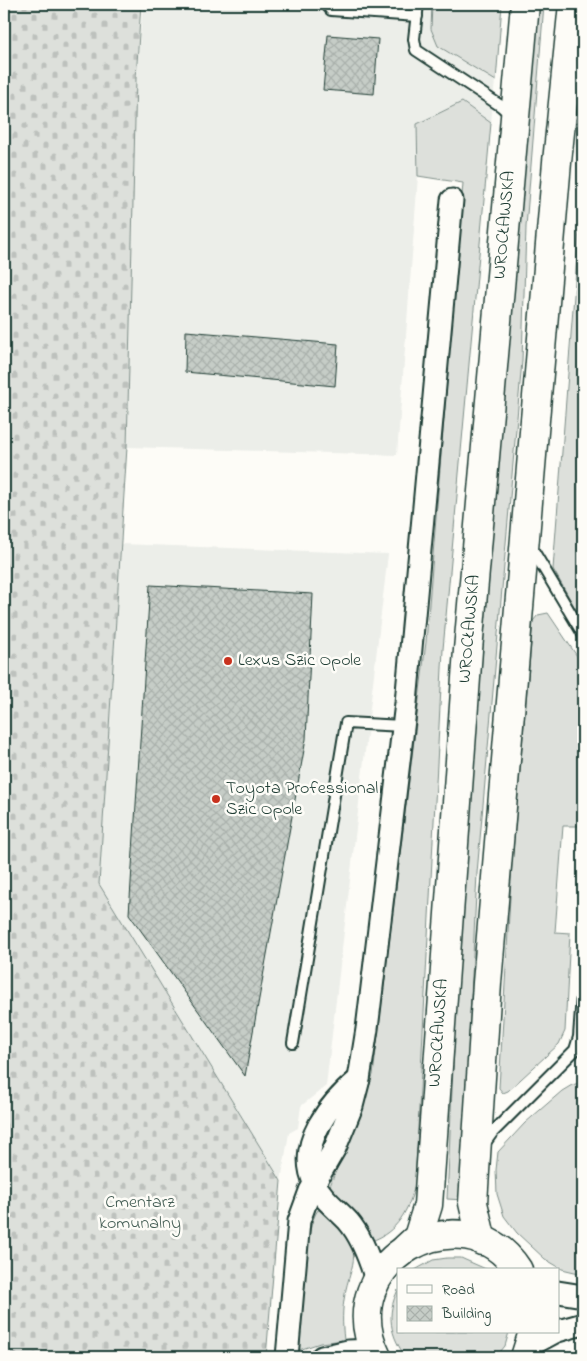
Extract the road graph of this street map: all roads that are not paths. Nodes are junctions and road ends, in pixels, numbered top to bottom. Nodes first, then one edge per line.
1 (326, 4) edge
2 (418, 4) edge
3 (525, 4) edge
4 (573, 4) edge
5 (417, 16) junction
6 (515, 118) junction
7 (452, 200) dead end
8 (525, 537) junction
9 (583, 634) edge
10 (403, 726) junction
11 (583, 982) edge
12 (293, 1043) dead end
13 (572, 1056) junction
14 (583, 1057) edge
15 (476, 1156) junction
16 (315, 1184) junction
17 (482, 1241) junction
18 (406, 1248) junction
19 (516, 1268) edge
20 (376, 1280) junction
21 (560, 1292) edge
22 (583, 1296) edge
23 (583, 1324) edge
24 (560, 1331) edge
25 (553, 1334) edge
26 (529, 1345) edge
27 (375, 1354) edge
28 (287, 1357) edge
29 (322, 1357) edge

1 - 5 lane
2 - 5 lane
3 - 6 main road, WROCŁAWSKA
4 - 8 main road
5 - 6 lane
6 - 18 main road, WROCŁAWSKA
7 - 10 street
8 - 9 lane
8 - 15 main road
10 - 12 lane
10 - 16 street
11 - 13 lane
13 - 14 lane
13 - 15 lane
15 - 17 main road
16 - 20 street
16 - 28 street
17 - 18 main road
17 - 19 main road
18 - 20 main road
20 - 27 main road
21 - 22 street
23 - 24 street
25 - 26 street
27 - 29 street

